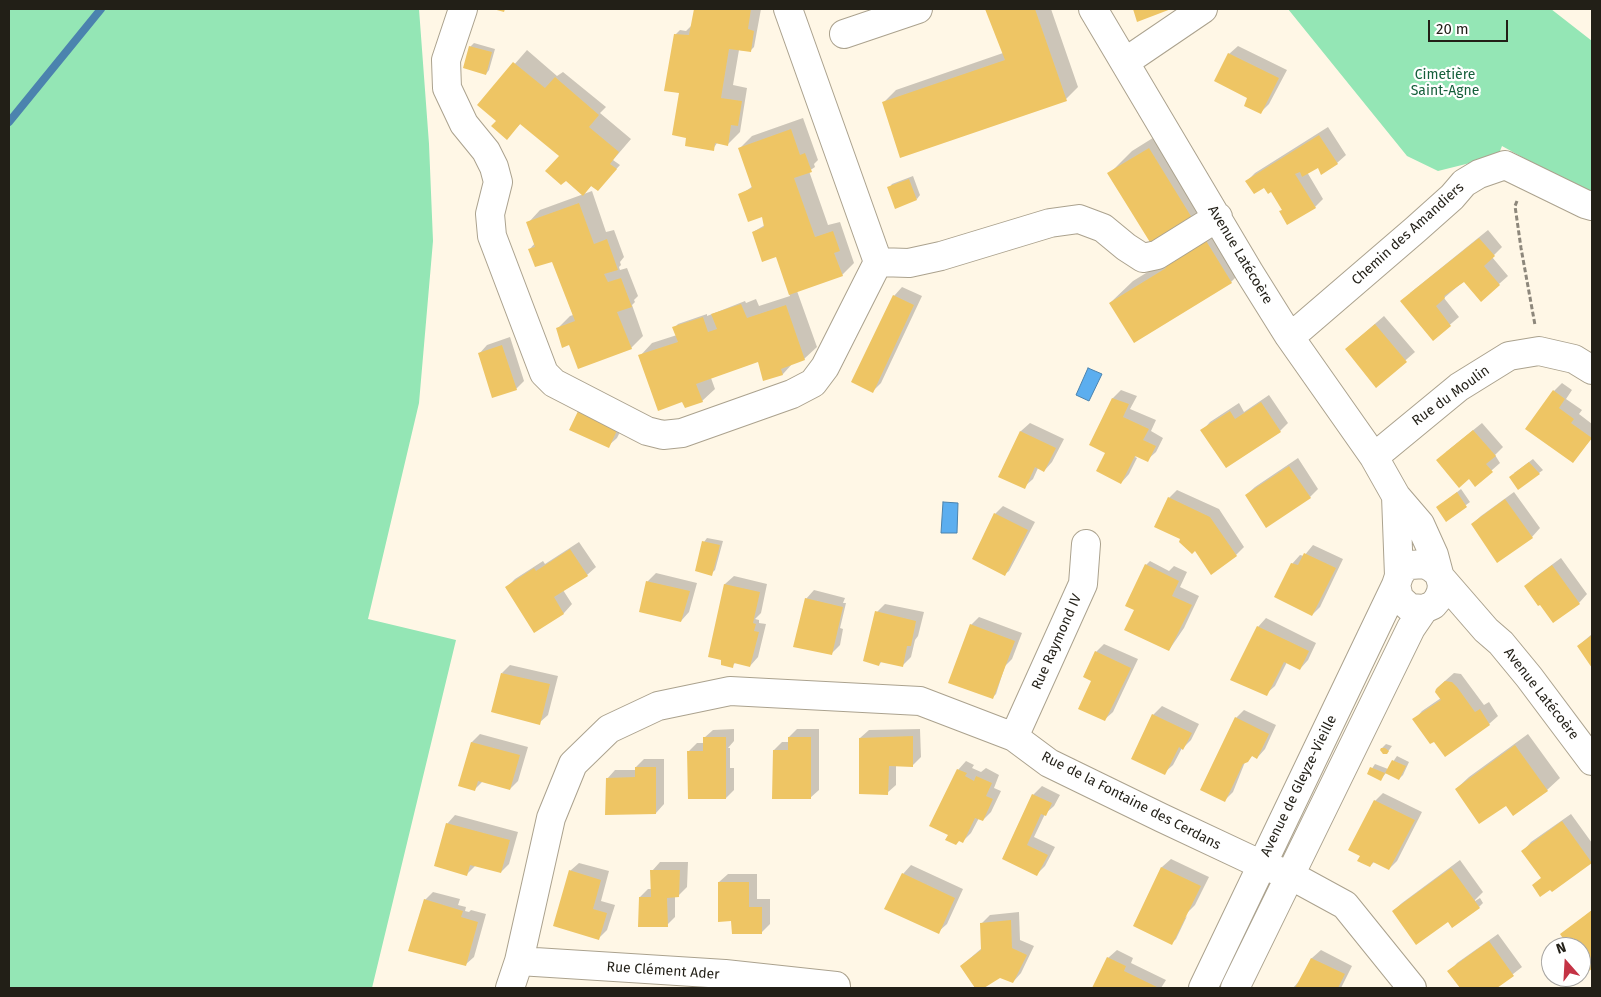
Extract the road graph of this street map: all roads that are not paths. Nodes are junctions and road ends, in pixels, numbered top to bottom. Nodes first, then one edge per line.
1 (463, 9) edge
2 (788, 9) edge
3 (918, 9) edge
4 (1093, 9) edge
5 (1204, 9) edge
6 (844, 34) dead end
7 (1125, 62) junction
8 (1592, 206) edge
9 (1218, 218) junction
10 (878, 262) junction
11 (1289, 336) junction
12 (1592, 370) edge
13 (1374, 457) junction
14 (1396, 496) junction
15 (1086, 544) dead end
16 (1439, 575) junction
17 (1397, 580) junction
18 (1425, 609) junction
19 (1486, 630) junction
20 (1014, 737) junction
21 (1592, 761) edge
22 (1262, 865) junction
23 (1290, 876) junction
24 (519, 961) junction
25 (836, 986) dead end
26 (510, 988) edge
27 (1203, 988) edge
28 (1235, 988) edge
29 (1412, 988) edge

1 - 10 street
2 - 10 street
3 - 6 street
4 - 7 street, Avenue Latécoère
5 - 7 street
7 - 9 street, Avenue Latécoère
8 - 11 street, Chemin des Amandiers
9 - 10 street
9 - 11 street, Avenue Latécoère
11 - 13 street, Avenue Latécoère
12 - 13 street, Rue du Moulin
13 - 14 street, Avenue Latécoère
14 - 16 street, Avenue Latécoère
14 - 17 street, Avenue Latécoère
15 - 20 street, Rue Raymond IV
16 - 17 street, Avenue Latécoère
16 - 18 street, Avenue Latécoère
16 - 19 street, Avenue Latécoère
17 - 18 street, Avenue Latécoère
17 - 22 street, Avenue de Gleyze-Vieille
18 - 19 street, Avenue Latécoère
18 - 23 street
19 - 21 street, Avenue Latécoère
20 - 22 street, Rue de la Fontaine des Cerdans
20 - 24 street, Rue de la Fontaine des Cerdans
22 - 23 street, Rue de la Fontaine des Cerdans
22 - 27 street, Avenue de Gleyze-Vieille
23 - 28 street
23 - 29 street, Rue de la Fontaine des Cerdans
24 - 25 street, Rue Clément Ader
24 - 26 street, Rue de la Fontaine des Cerdans

